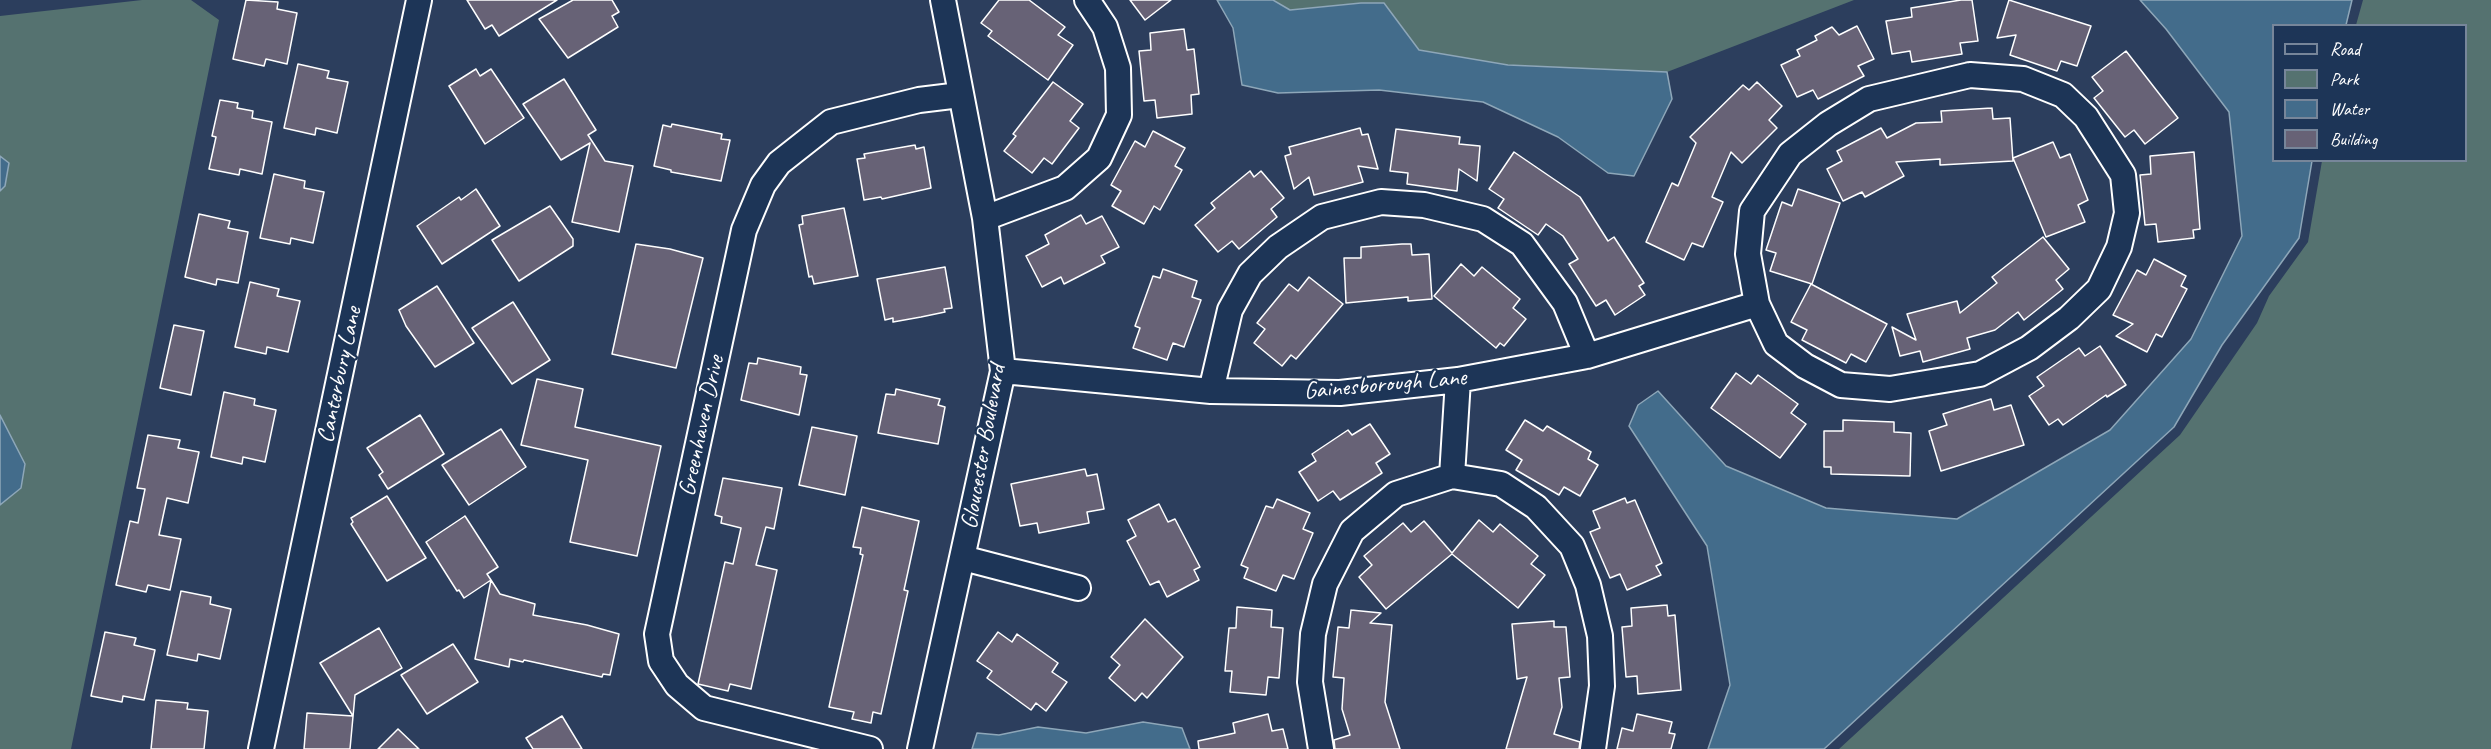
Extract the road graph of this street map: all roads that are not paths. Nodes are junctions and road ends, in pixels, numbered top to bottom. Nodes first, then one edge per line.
1 (419, 0) edge
2 (943, 0) edge
3 (1087, 0) edge
4 (960, 95) junction
5 (985, 218) junction
6 (1757, 304) junction
7 (1587, 356) junction
8 (1003, 371) junction
9 (1458, 380) junction
10 (1211, 391) junction
11 (1452, 476) junction
12 (963, 558) junction
13 (1078, 588) dead end
14 (261, 749) edge
15 (870, 749) edge
16 (920, 749) edge
17 (1321, 749) edge
18 (1593, 749) edge

1 - 14 street, Canterbury Lane
2 - 4 street, Gloucester Boulevard
3 - 5 street
4 - 5 street, Gloucester Boulevard
4 - 15 street, Greenhaven Drive
5 - 8 street, Gloucester Boulevard
6 - 6 street
6 - 7 street, Gainesborough Lane
7 - 9 street, Gainesborough Lane
7 - 10 street
8 - 10 street, Gainesborough Lane
8 - 12 street, Gloucester Boulevard
9 - 10 street, Gainesborough Lane
9 - 11 street
11 - 17 street
11 - 18 street
12 - 13 street
12 - 16 street, Gloucester Boulevard

